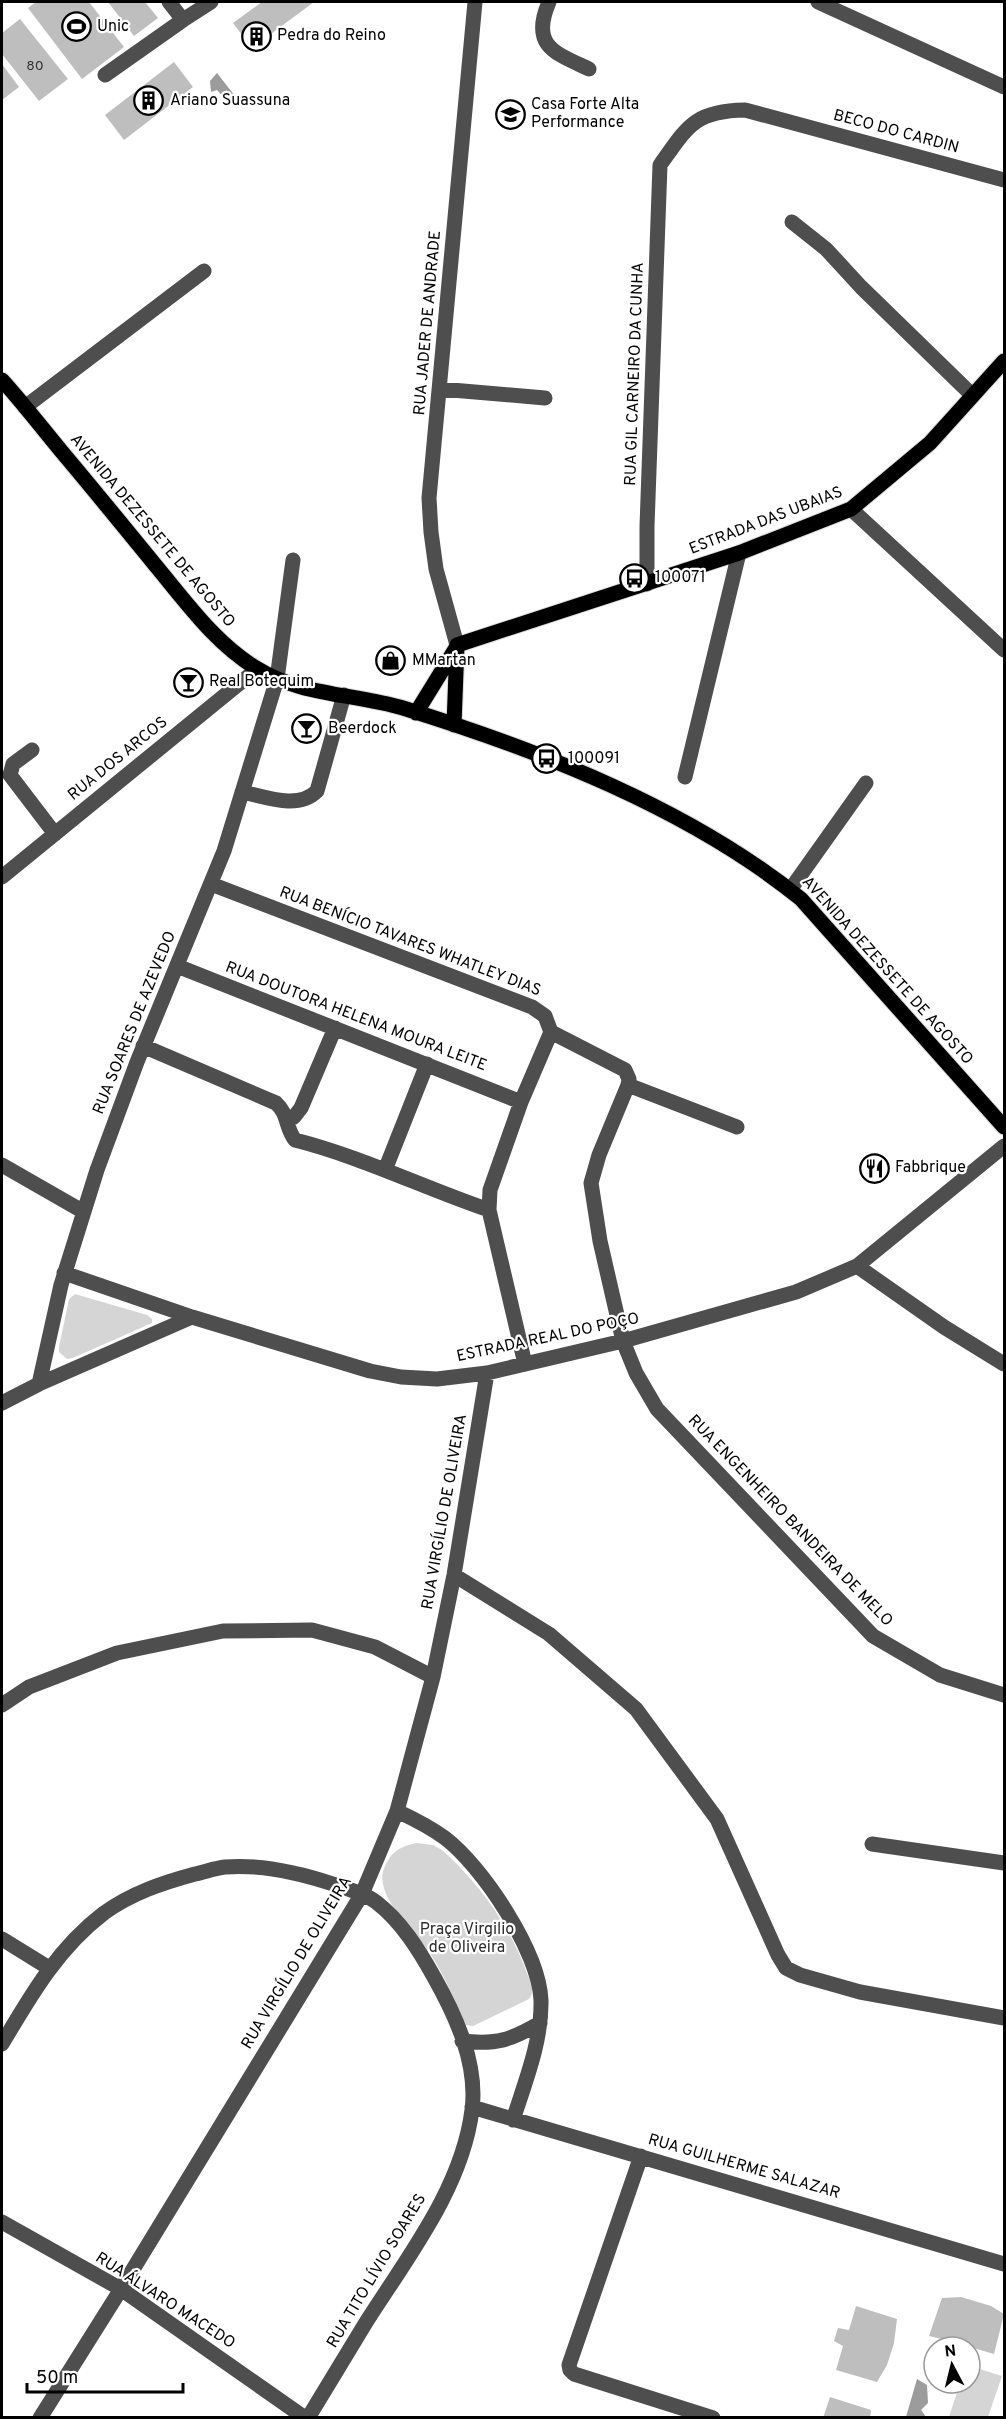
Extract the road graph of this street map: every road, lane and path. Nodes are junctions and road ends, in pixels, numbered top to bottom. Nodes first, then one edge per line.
1 (169, 2) edge
2 (211, 2) edge
3 (475, 2) edge
4 (549, 2) edge
5 (818, 2) edge
6 (183, 20) junction
7 (589, 69) dead end
8 (105, 75) dead end
9 (1005, 87) edge
10 (660, 165) joint
11 (1005, 180) edge
12 (792, 222) dead end
13 (204, 271) dead end
14 (1005, 361) edge
15 (2, 382) edge
16 (440, 389) junction
17 (972, 395) junction
18 (545, 398) dead end
19 (25, 407) junction
20 (851, 508) junction
21 (739, 553) junction
22 (293, 560) dead end
23 (647, 584) junction
24 (457, 645) junction
25 (1005, 650) edge
26 (257, 669) junction
27 (277, 679) junction
28 (344, 695) junction
29 (417, 713) junction
30 (454, 725) junction
31 (32, 750) dead end
32 (685, 777) dead end
33 (866, 783) dead end
34 (242, 792) junction
35 (55, 834) junction
36 (2, 877) edge
37 (211, 884) junction
38 (790, 890) junction
39 (177, 966) junction
40 (335, 1028) junction
41 (551, 1032) junction
42 (143, 1046) junction
43 (427, 1064) junction
44 (628, 1085) junction
45 (521, 1102) junction
46 (287, 1120) junction
47 (737, 1127) dead end
48 (1005, 1127) edge
49 (1005, 1146) edge
50 (2, 1165) edge
51 (385, 1170) junction
52 (489, 1210) junction
53 (84, 1212) junction
54 (857, 1266) junction
55 (64, 1273) junction
56 (192, 1317) junction
57 (623, 1341) junction
58 (525, 1364) junction
59 (1005, 1364) edge
60 (487, 1373) junction
61 (39, 1384) junction
62 (2, 1402) edge
63 (454, 1575) junction
64 (433, 1677) junction
65 (1005, 1695) edge
66 (2, 1705) edge
67 (397, 1811) junction
68 (873, 1844) dead end
69 (1005, 1863) edge
70 (362, 1894) junction
71 (2, 1939) edge
72 (49, 1968) junction
73 (1005, 2018) edge
74 (540, 2023) junction
75 (462, 2041) junction
76 (2, 2044) edge
77 (472, 2107) junction
78 (513, 2120) junction
79 (641, 2156) junction
80 (2, 2222) edge
81 (1005, 2264) edge
82 (121, 2289) junction
83 (40, 2418) edge
84 (306, 2418) edge
85 (713, 2418) edge

1 - 6 street
2 - 6 street
3 - 16 street, RUA JADER DE ANDRADE
4 - 7 street
5 - 9 street
6 - 8 street
10 - 11 street, BECO DO CARDIN
10 - 23 street, RUA GIL CARNEIRO DA CUNHA
12 - 17 street
13 - 19 street
14 - 17 main road, ESTRADA DAS UBAIAS
15 - 19 main road, AVENIDA DEZESSETE DE AGOSTO
16 - 18 street
16 - 24 street, RUA JADER DE ANDRADE
17 - 20 main road, ESTRADA DAS UBAIAS
19 - 26 main road, AVENIDA DEZESSETE DE AGOSTO
20 - 21 main road, ESTRADA DAS UBAIAS
20 - 25 street
21 - 23 main road, ESTRADA DAS UBAIAS
21 - 32 street
22 - 27 street, RUA SOARES DE AZEVEDO
23 - 24 main road, ESTRADA DAS UBAIAS
24 - 29 main road
24 - 30 main road, RUA JADER DE ANDRADE
26 - 27 main road, AVENIDA DEZESSETE DE AGOSTO
26 - 35 street, RUA DOS ARCOS
27 - 28 main road, AVENIDA DEZESSETE DE AGOSTO
27 - 34 street, RUA SOARES DE AZEVEDO
28 - 29 main road, AVENIDA DEZESSETE DE AGOSTO
28 - 34 street
29 - 30 main road, AVENIDA DEZESSETE DE AGOSTO
30 - 38 main road, AVENIDA DEZESSETE DE AGOSTO
31 - 35 street
33 - 38 street
34 - 37 street, RUA SOARES DE AZEVEDO
35 - 36 street, RUA DOS ARCOS
37 - 39 street, RUA SOARES DE AZEVEDO
37 - 41 street, RUA BENÍCIO TAVARES WHATLEY DIAS
38 - 48 main road, AVENIDA DEZESSETE DE AGOSTO
39 - 40 street, RUA DOUTORA HELENA MOURA LEITE
39 - 42 street, RUA SOARES DE AZEVEDO
40 - 43 street, RUA DOUTORA HELENA MOURA LEITE
40 - 46 street
41 - 44 street, RUA BENÍCIO TAVARES WHATLEY DIAS
41 - 45 street
42 - 46 street
42 - 53 street, RUA SOARES DE AZEVEDO
43 - 45 street, RUA DOUTORA HELENA MOURA LEITE
43 - 51 street
44 - 47 street
44 - 57 street, RUA ENGENHEIRO BANDEIRA DE MELO
45 - 52 street
46 - 51 street
49 - 54 street, ESTRADA REAL DO POÇO
50 - 53 street
51 - 52 street
52 - 58 street
53 - 55 street, RUA SOARES DE AZEVEDO
54 - 57 street, ESTRADA REAL DO POÇO
54 - 59 street
55 - 56 street, ESTRADA REAL DO POÇO
55 - 61 street, RUA SOARES DE AZEVEDO
56 - 60 street, ESTRADA REAL DO POÇO
56 - 61 street
57 - 58 street, ESTRADA REAL DO POÇO
57 - 65 street, RUA ENGENHEIRO BANDEIRA DE MELO
58 - 60 street, ESTRADA REAL DO POÇO
60 - 63 street, RUA VIRGÍLIO DE OLIVEIRA
61 - 62 street
63 - 64 street, RUA VIRGÍLIO DE OLIVEIRA
63 - 73 street
64 - 66 street
64 - 67 street, RUA VIRGÍLIO DE OLIVEIRA
67 - 70 street, RUA VIRGÍLIO DE OLIVEIRA
67 - 74 street
68 - 69 street
70 - 72 street, RUA TITO LÍVIO SOARES
70 - 75 street, RUA TITO LÍVIO SOARES
70 - 82 street, RUA VIRGÍLIO DE OLIVEIRA
71 - 72 street
72 - 76 street, RUA TITO LÍVIO SOARES
74 - 75 street
74 - 78 street
75 - 77 street, RUA TITO LÍVIO SOARES
77 - 78 street, RUA GUILHERME SALAZAR
77 - 84 street, RUA TITO LÍVIO SOARES
78 - 79 street, RUA GUILHERME SALAZAR
79 - 81 street, RUA GUILHERME SALAZAR
79 - 85 street
80 - 82 street, RUA ÁLVARO MACEDO
82 - 83 street, RUA VIRGÍLIO DE OLIVEIRA
82 - 84 street, RUA ÁLVARO MACEDO

